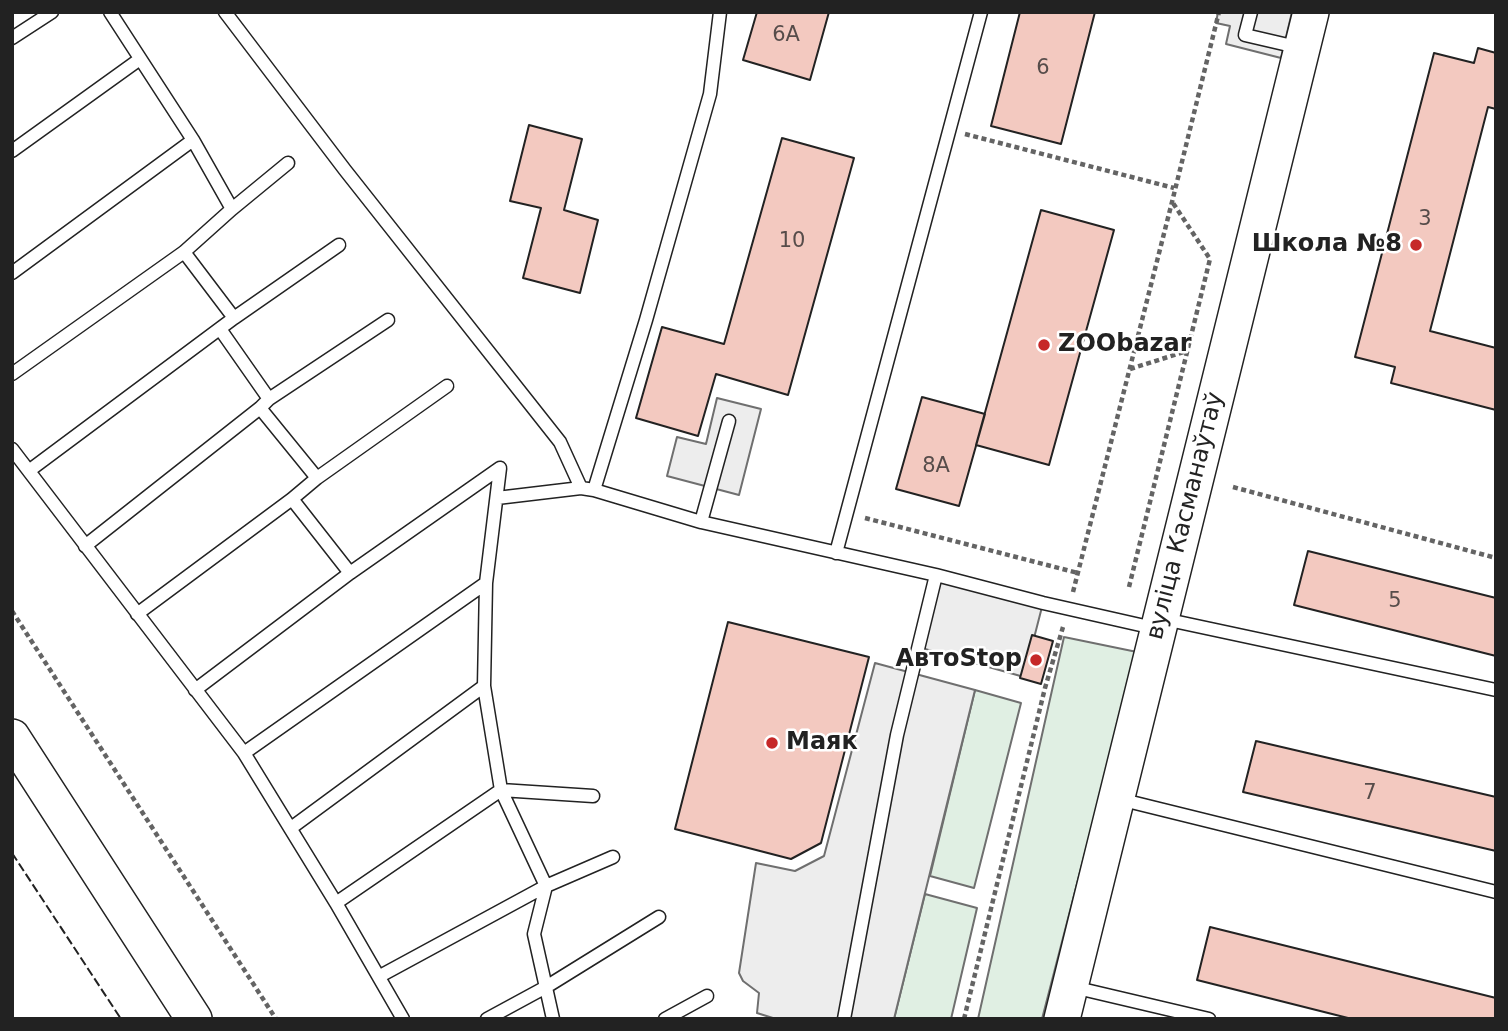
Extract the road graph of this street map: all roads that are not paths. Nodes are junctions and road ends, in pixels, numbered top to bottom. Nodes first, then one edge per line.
1 (51, 12) edge
2 (110, 12) edge
3 (225, 12) edge
4 (720, 12) edge
5 (981, 12) edge
6 (1251, 12) edge
7 (1311, 12) edge
8 (12, 38) edge
9 (1302, 48) junction
10 (140, 60) junction
11 (193, 140) junction
12 (12, 150) edge
13 (288, 163) dead end
14 (232, 209) junction
15 (339, 245) dead end
16 (184, 252) junction
17 (12, 273) edge
18 (234, 318) junction
19 (388, 320) dead end
20 (220, 329) junction
21 (12, 374) edge
22 (447, 386) dead end
23 (265, 403) junction
24 (729, 421) dead end
25 (12, 449) edge
26 (30, 470) junction
27 (317, 478) junction
28 (588, 489) junction
29 (497, 498) junction
30 (292, 499) junction
31 (701, 522) junction
32 (85, 546) junction
33 (836, 553) junction
34 (350, 573) junction
35 (936, 575) junction
36 (486, 583) junction
37 (137, 614) junction
38 (1159, 623) junction
39 (484, 686) junction
40 (195, 690) junction
41 (1496, 690) edge
42 (12, 737) edge
43 (244, 753) junction
44 (501, 790) junction
45 (593, 796) dead end
46 (1115, 798) junction
47 (291, 828) junction
48 (613, 857) dead end
49 (547, 886) junction
50 (1496, 892) edge
51 (336, 904) junction
52 (659, 917) dead end
53 (380, 976) junction
54 (547, 987) junction
55 (707, 996) dead end
56 (1066, 1003) edge
57 (194, 1019) edge
58 (403, 1019) edge
59 (487, 1019) edge
60 (553, 1019) edge
61 (665, 1019) edge
62 (844, 1019) edge
63 (1209, 1019) edge

1 - 8 lane
2 - 10 lane
3 - 28 lane
4 - 28 lane
5 - 33 lane
6 - 9 lane
7 - 9 street, вуліца Касманаўтаў
9 - 38 street, вуліца Касманаўтаў
10 - 11 lane
10 - 12 lane
11 - 14 lane
11 - 17 lane
13 - 14 lane
14 - 16 lane
15 - 18 lane
16 - 18 lane
16 - 21 lane
18 - 20 lane
19 - 23 lane
20 - 23 lane
20 - 26 lane
22 - 27 lane
23 - 27 lane
23 - 32 lane
24 - 31 lane
25 - 26 lane
26 - 32 lane
27 - 30 lane
28 - 29 lane
28 - 31 lane
29 - 34 lane
29 - 36 lane
30 - 34 lane
30 - 37 lane
31 - 33 lane
32 - 37 lane
33 - 35 lane
34 - 40 lane
35 - 38 lane
35 - 62 lane
36 - 39 lane
36 - 43 lane
37 - 40 lane
38 - 41 lane
38 - 46 street, вуліца Касманаўтаў
39 - 44 lane
39 - 47 lane
40 - 43 lane
42 - 57 street
43 - 47 lane
44 - 45 lane
44 - 49 lane
44 - 51 lane
46 - 50 lane
46 - 56 street, вуліца Касманаўтаў
47 - 51 lane
48 - 49 lane
49 - 53 lane
49 - 54 lane
51 - 53 lane
52 - 54 lane
53 - 58 lane
54 - 59 lane
54 - 60 lane
55 - 61 lane
56 - 63 lane

